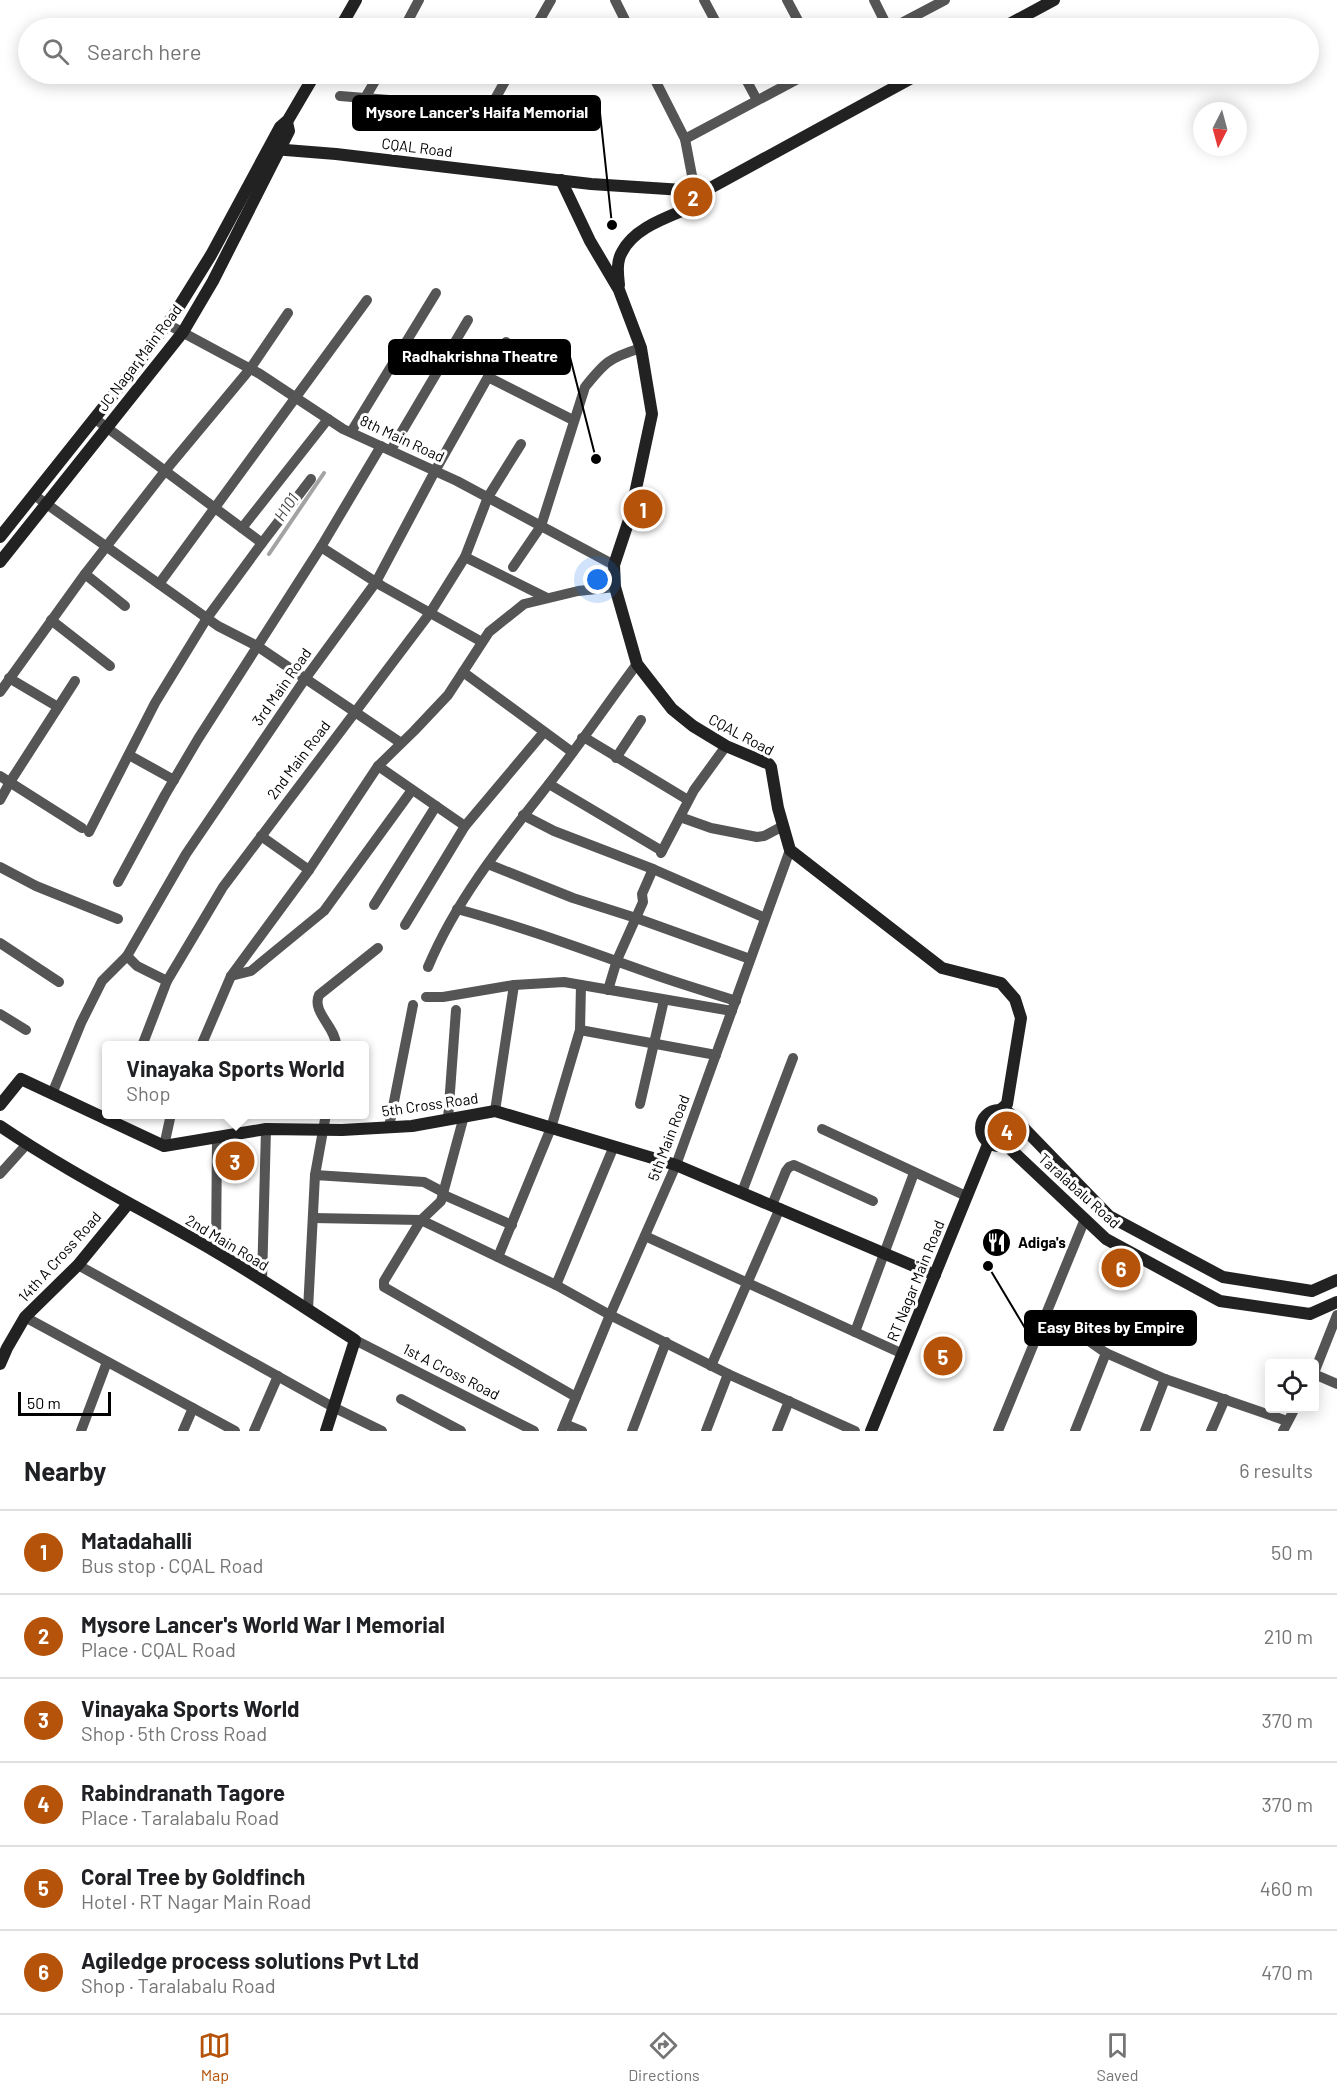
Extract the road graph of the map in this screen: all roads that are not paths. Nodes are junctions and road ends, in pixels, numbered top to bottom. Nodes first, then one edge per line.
1 (356, 0) edge
2 (419, 0) edge
3 (551, 0) edge
4 (615, 0) edge
5 (704, 0) edge
6 (787, 0) edge
7 (874, 0) edge
8 (945, 0) edge
9 (1054, 0) edge
10 (346, 18) edge
11 (409, 18) edge
12 (541, 18) edge
13 (624, 18) edge
14 (714, 18) edge
15 (797, 18) edge
16 (884, 18) edge
17 (910, 18) edge
18 (1021, 18) edge
19 (309, 84) edge
20 (373, 84) edge
21 (503, 84) edge
22 (657, 84) edge
23 (748, 84) edge
24 (788, 84) edge
25 (899, 84) edge
26 (340, 96) dead end
27 (365, 98) junction
28 (757, 100) junction
29 (490, 108) junction
30 (550, 113) dead end
31 (685, 139) junction
32 (274, 149) junction
33 (561, 180) junction
34 (693, 189) junction
35 (689, 208) junction
36 (211, 255) junction
37 (224, 260) junction
38 (619, 290) junction
39 (436, 293) dead end
40 (367, 300) dead end
41 (288, 313) dead end
42 (468, 320) dead end
43 (167, 324) junction
44 (183, 332) junction
45 (506, 342) dead end
46 (640, 348) junction
47 (250, 369) junction
48 (488, 377) junction
49 (294, 397) junction
50 (94, 418) junction
51 (328, 419) junction
52 (573, 420) junction
53 (106, 428) junction
54 (351, 432) junction
55 (521, 444) dead end
56 (386, 448) junction
57 (165, 471) junction
58 (435, 471) junction
59 (311, 479) dead end
60 (33, 495) junction
61 (488, 497) junction
62 (47, 504) junction
63 (214, 507) junction
64 (541, 526) junction
65 (242, 528) junction
66 (0, 537) edge
67 (262, 543) junction
68 (105, 547) junction
69 (321, 547) junction
70 (465, 556) junction
71 (0, 562) edge
72 (614, 565) junction
73 (513, 567) dead end
74 (85, 574) junction
75 (376, 582) junction
76 (159, 584) junction
77 (615, 587) junction
78 (547, 598) junction
79 (125, 606) dead end
80 (430, 613) junction
81 (207, 618) junction
82 (51, 620) junction
83 (482, 642) junction
84 (257, 646) junction
85 (637, 664) junction
86 (110, 666) dead end
87 (463, 672) junction
88 (9, 678) junction
89 (305, 679) junction
90 (75, 681) dead end
91 (0, 692) edge
92 (58, 707) junction
93 (353, 712) junction
94 (641, 720) dead end
95 (544, 732) junction
96 (582, 738) junction
97 (401, 743) junction
98 (726, 746) junction
99 (572, 752) junction
100 (129, 755) junction
101 (616, 758) junction
102 (378, 766) junction
103 (5, 779) edge
104 (174, 780) junction
105 (549, 784) junction
106 (412, 790) junction
107 (0, 800) edge
108 (688, 800) junction
109 (436, 806) junction
110 (523, 815) junction
111 (680, 817) junction
112 (465, 826) junction
113 (783, 826) junction
114 (261, 836) junction
115 (790, 850) junction
116 (488, 864) junction
117 (0, 867) edge
118 (653, 868) junction
119 (309, 870) junction
120 (118, 882) dead end
121 (374, 905) dead end
122 (457, 909) junction
123 (636, 918) junction
124 (765, 918) junction
125 (118, 919) dead end
126 (405, 925) dead end
127 (0, 943) edge
128 (378, 948) dead end
129 (127, 956) junction
130 (750, 959) junction
131 (617, 960) junction
132 (428, 967) dead end
133 (231, 976) junction
134 (167, 981) junction
135 (59, 982) dead end
136 (581, 985) junction
137 (514, 986) junction
138 (608, 990) junction
139 (426, 997) dead end
140 (664, 1000) junction
141 (413, 1005) dead end
142 (734, 1006) junction
143 (456, 1010) dead end
144 (0, 1014) edge
145 (26, 1030) dead end
146 (580, 1030) junction
147 (144, 1041) edge
148 (203, 1041) edge
149 (336, 1041) edge
150 (655, 1044) junction
151 (716, 1055) junction
152 (793, 1058) dead end
153 (52, 1094) junction
154 (640, 1104) dead end
155 (0, 1105) edge
156 (1000, 1110) junction
157 (495, 1112) junction
158 (102, 1113) edge
159 (464, 1116) junction
160 (1013, 1117) junction
161 (116, 1119) edge
162 (170, 1119) edge
163 (325, 1119) edge
164 (448, 1119) junction
165 (0, 1125) edge
166 (389, 1127) junction
167 (551, 1128) junction
168 (267, 1129) junction
169 (822, 1129) dead end
170 (324, 1130) junction
171 (217, 1138) junction
172 (988, 1142) junction
173 (27, 1144) junction
174 (1005, 1144) junction
175 (164, 1146) junction
176 (614, 1146) junction
177 (676, 1165) junction
178 (914, 1173) junction
179 (0, 1174) edge
180 (315, 1175) junction
181 (742, 1192) junction
182 (444, 1195) junction
183 (966, 1196) junction
184 (873, 1201) dead end
185 (128, 1204) junction
186 (776, 1206) junction
187 (313, 1218) junction
188 (1085, 1219) junction
189 (421, 1220) junction
190 (512, 1225) junction
191 (645, 1236) junction
192 (216, 1252) junction
193 (885, 1252) junction
194 (498, 1257) junction
195 (78, 1264) junction
196 (935, 1275) junction
197 (1337, 1280) edge
198 (262, 1281) junction
199 (748, 1283) junction
200 (556, 1285) junction
201 (1337, 1302) edge
202 (308, 1310) junction
203 (1047, 1312) junction
204 (610, 1315) junction
205 (1337, 1315) edge
206 (25, 1317) junction
207 (855, 1332) junction
208 (355, 1340) junction
209 (666, 1342) junction
210 (1106, 1353) junction
211 (903, 1354) junction
212 (1319, 1361) edge
213 (107, 1362) junction
214 (0, 1364) edge
215 (711, 1366) junction
216 (728, 1374) junction
217 (278, 1376) junction
218 (1319, 1376) edge
219 (1165, 1379) junction
220 (1337, 1384) edge
221 (576, 1397) junction
222 (401, 1399) dead end
223 (1225, 1399) junction
224 (789, 1401) junction
225 (333, 1407) junction
226 (193, 1408) junction
227 (1285, 1426) edge
228 (564, 1427) edge
229 (81, 1431) edge
230 (183, 1431) edge
231 (235, 1431) edge
232 (254, 1431) edge
233 (326, 1431) edge
234 (382, 1431) edge
235 (461, 1431) edge
236 (534, 1431) edge
237 (582, 1431) edge
238 (632, 1431) edge
239 (706, 1431) edge
240 (777, 1431) edge
241 (855, 1431) edge
242 (871, 1431) edge
243 (998, 1431) edge
244 (1075, 1431) edge
245 (1145, 1431) edge
246 (1211, 1431) edge

1 - 10 main road
2 - 11 street
3 - 12 street
4 - 13 street
5 - 14 street
6 - 15 street
7 - 16 street
8 - 17 street
9 - 18 main road
19 - 32 main road, JC Nagar Main Road
20 - 27 street
21 - 29 street
22 - 31 street
23 - 28 street
24 - 28 street
25 - 34 main road, CQAL Road
26 - 27 street
27 - 29 street
28 - 31 street
29 - 30 street
31 - 34 street
32 - 33 main road, CQAL Road
32 - 36 main road, JC Nagar Main Road
32 - 37 main road, JC Nagar Main Road
33 - 34 main road, CQAL Road
33 - 38 main road, CQAL Road
34 - 35 main road
34 - 35 main road, CQAL Road
35 - 38 main road, CQAL Road
36 - 37 main road
36 - 43 main road, JC Nagar Main Road
37 - 44 main road, JC Nagar Main Road
38 - 46 main road, CQAL Road
39 - 54 street
40 - 49 street
41 - 47 street
42 - 56 street
43 - 44 street, 8th Main Road
43 - 50 main road, JC Nagar Main Road
44 - 47 street, 8th Main Road
44 - 53 main road, JC Nagar Main Road
45 - 48 street, 3rd Main Road
46 - 52 street
46 - 72 main road, CQAL Road
47 - 49 street, 8th Main Road
47 - 57 street
48 - 52 street
48 - 58 street, 3rd Main Road
49 - 51 street, 8th Main Road
49 - 63 street
50 - 53 street
50 - 60 main road, JC Nagar Main Road
51 - 54 street, 8th Main Road
51 - 65 street
52 - 64 street
53 - 57 street
53 - 62 main road, JC Nagar Main Road
54 - 56 street, 8th Main Road
55 - 61 street, 2nd Main Road
56 - 58 street, 8th Main Road
56 - 69 street
57 - 63 street
57 - 68 street
58 - 61 street, 8th Main Road
58 - 75 street, 3rd Main Road
59 - 67 street
60 - 62 street
60 - 66 main road, JC Nagar Main Road
61 - 64 street, 8th Main Road
61 - 70 street, 2nd Main Road
62 - 68 street
62 - 71 main road, JC Nagar Main Road
63 - 65 street
63 - 76 street
64 - 72 street, 8th Main Road
64 - 73 street
65 - 67 street
67 - 81 street
68 - 74 street
68 - 76 street
69 - 75 street
69 - 84 street
70 - 78 street
70 - 80 street, 2nd Main Road
72 - 77 main road, CQAL Road
74 - 79 street
74 - 82 street
75 - 80 street
75 - 89 street, 3rd Main Road
76 - 81 street
77 - 78 street
77 - 85 main road, CQAL Road
78 - 83 street
80 - 83 street
80 - 93 street, 2nd Main Road
81 - 84 street
81 - 100 street
82 - 86 street
82 - 88 street
83 - 87 street
84 - 89 street
84 - 104 street
85 - 96 street
85 - 98 main road, CQAL Road
87 - 95 street
87 - 97 street
88 - 91 street
88 - 92 street
89 - 93 street
89 - 129 street, 3rd Main Road
90 - 92 street
92 - 103 street
93 - 97 street
93 - 114 street, 2nd Main Road
94 - 101 street
95 - 99 street
95 - 112 street
96 - 99 street
96 - 101 street
97 - 102 street
98 - 108 street
98 - 113 main road, CQAL Road
99 - 105 street
100 - 103 street
100 - 104 street
101 - 108 street
102 - 106 street
102 - 119 street
103 - 107 street
104 - 120 street
105 - 110 street
105 - 111 street
106 - 109 street
106 - 133 street
108 - 111 street
109 - 112 street
109 - 121 street
110 - 116 street
110 - 118 street
111 - 113 street
112 - 126 street
113 - 115 main road, CQAL Road
114 - 119 street
114 - 134 street, 2nd Main Road
115 - 124 street, 5th Main Road
115 - 156 main road
116 - 122 street
116 - 123 street
117 - 125 street
118 - 123 street
118 - 124 street
119 - 133 street
122 - 131 street
122 - 132 street
123 - 130 street
123 - 131 street
124 - 130 street, 5th Main Road
127 - 135 street
128 - 149 street
129 - 134 street
129 - 153 street, 3rd Main Road
130 - 142 street, 5th Main Road
131 - 138 street
131 - 142 street
133 - 148 street
134 - 147 street, 2nd Main Road
136 - 137 street
136 - 138 street
136 - 146 street
137 - 139 street
137 - 157 street
138 - 140 street
140 - 142 street
140 - 150 street
141 - 166 street
142 - 151 street, 5th Main Road
143 - 164 street
144 - 145 street
146 - 150 street
146 - 167 street
150 - 151 street
150 - 154 street
151 - 177 street, 5th Main Road
152 - 181 street
153 - 155 main road
153 - 158 main road
156 - 160 main road
156 - 172 main road
157 - 159 main road, 5th Cross Road
157 - 167 main road, 5th Cross Road
159 - 164 main road, 5th Cross Road
159 - 182 street
160 - 174 main road
160 - 197 main road, Taralabalu Road
161 - 175 main road
162 - 175 street
163 - 170 street
164 - 166 main road, 5th Cross Road
165 - 173 main road, 2nd Main Road
166 - 170 main road, 5th Cross Road
167 - 176 main road, 5th Cross Road
167 - 190 street
168 - 170 main road, 5th Cross Road
168 - 171 main road, 5th Cross Road
168 - 198 street
169 - 178 street
170 - 180 street
171 - 175 main road, 5th Cross Road
171 - 192 street
172 - 174 main road
172 - 183 main road, RT Nagar Main Road
173 - 179 street
173 - 185 main road, 2nd Main Road
174 - 188 main road, Taralabalu Road
176 - 177 main road, 5th Cross Road
176 - 200 street
177 - 181 main road, 5th Cross Road
177 - 191 street, 5th Main Road
178 - 183 street
178 - 193 street
180 - 182 street
180 - 187 street
181 - 186 main road, 5th Cross Road
182 - 189 street
182 - 190 street
183 - 196 main road, RT Nagar Main Road
184 - 186 street
185 - 192 main road, 2nd Main Road
185 - 195 main road, 14th A Cross Road
186 - 193 main road, 5th Cross Road
186 - 199 street
187 - 189 street
187 - 202 street
188 - 201 main road, Taralabalu Road
188 - 203 street
189 - 194 street
189 - 221 street
190 - 194 street
191 - 199 street
191 - 204 street, 5th Main Road
192 - 198 main road, 2nd Main Road
193 - 196 main road, 5th Cross Road
193 - 207 street
194 - 200 street
195 - 206 main road, 14th A Cross Road
195 - 217 street
196 - 211 main road, RT Nagar Main Road
198 - 202 main road, 2nd Main Road
199 - 207 street
199 - 215 street
200 - 204 street
202 - 208 main road, 2nd Main Road
203 - 210 street
203 - 243 street
204 - 209 street
204 - 221 street, 5th Main Road
205 - 212 street
206 - 213 street
206 - 214 main road, 14th A Cross Road
207 - 211 street
208 - 225 main road
208 - 236 street, 1st A Cross Road
209 - 215 street
209 - 238 street
210 - 219 street
210 - 244 street
211 - 242 main road, RT Nagar Main Road
213 - 226 street
213 - 229 street
215 - 216 street
216 - 224 street
216 - 239 street
217 - 225 street
217 - 232 street
218 - 220 street
219 - 223 street
219 - 245 street
221 - 228 street, 5th Main Road
222 - 235 street
223 - 227 street
223 - 246 street
224 - 240 street
224 - 241 street
225 - 233 main road
225 - 234 street
226 - 230 street
226 - 231 street
228 - 237 street

